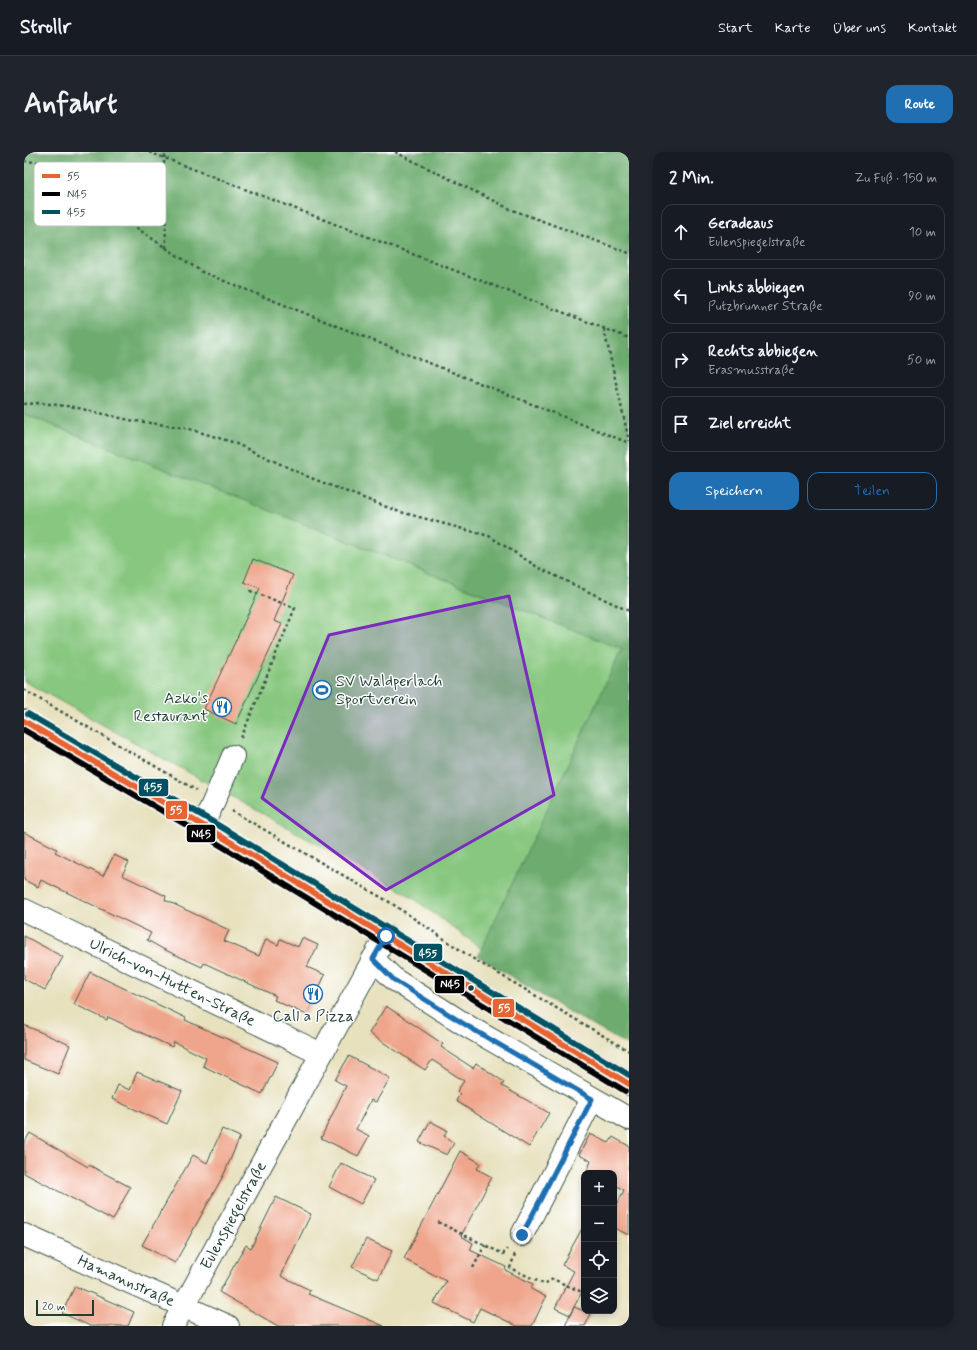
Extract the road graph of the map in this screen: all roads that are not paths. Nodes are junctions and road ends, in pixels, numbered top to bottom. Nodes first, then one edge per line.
1 (24, 721) edge
2 (233, 756) road end
3 (201, 824) junction
4 (24, 910) edge
5 (386, 936) junction
6 (373, 959) junction
7 (321, 1054) junction
8 (629, 1084) edge
9 (592, 1099) junction
10 (629, 1118) edge
11 (24, 1235) edge
12 (522, 1235) road end
13 (184, 1307) junction
14 (174, 1326) edge
15 (228, 1326) edge

1 - 3 street
2 - 3 street
3 - 5 street
4 - 7 street, Ulrich-von-Hutten-Straße
5 - 6 street, Eulenspiegelstraße
5 - 8 street
6 - 7 street, Eulenspiegelstraße
6 - 9 street
7 - 13 street, Eulenspiegelstraße
9 - 10 street
9 - 12 street
11 - 13 street, Hamannstraße
13 - 14 street, Eulenspiegelstraße
13 - 15 street, Hamannstraße

